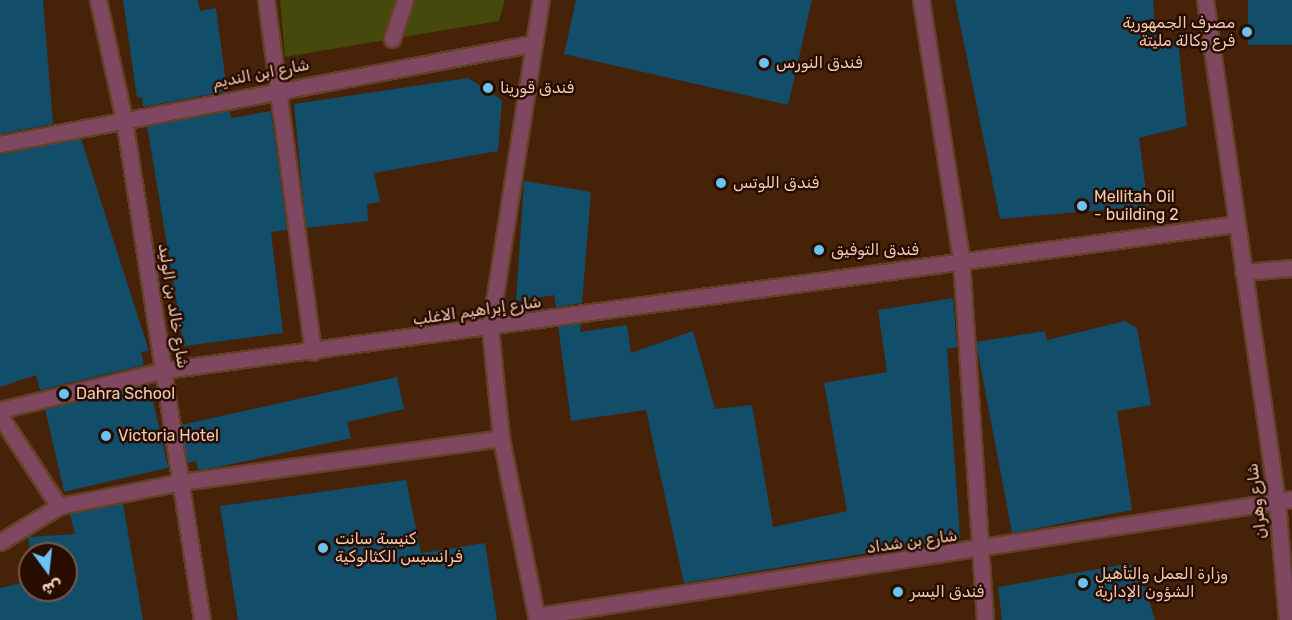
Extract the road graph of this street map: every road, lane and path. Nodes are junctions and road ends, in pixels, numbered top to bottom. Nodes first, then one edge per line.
1 (98, 0) edge
2 (266, 0) edge
3 (405, 0) edge
4 (541, 0) edge
5 (921, 0) edge
6 (1205, 0) edge
7 (392, 39) dead end
8 (530, 44) junction
9 (276, 89) junction
10 (123, 119) junction
11 (0, 144) edge
12 (1236, 224) junction
13 (961, 260) junction
14 (1292, 268) edge
15 (1243, 272) junction
16 (490, 328) junction
17 (313, 352) junction
18 (165, 370) junction
19 (0, 410) edge
20 (0, 416) edge
21 (501, 438) junction
22 (181, 482) junction
23 (1284, 501) edge
24 (59, 506) junction
25 (0, 542) edge
26 (984, 550) junction
27 (537, 618) edge
28 (202, 620) edge
29 (985, 620) edge
30 (1287, 620) edge

1 - 10 street, شارع خالد بن الوليد
2 - 9 street
3 - 7 street
4 - 8 street
5 - 13 street
6 - 12 street, شارع وهران
8 - 9 street, شارع ابن النديم
8 - 16 street
9 - 10 street, شارع ابن النديم
9 - 17 street
10 - 11 street, شارع ابن النديم
10 - 18 street, شارع خالد بن الوليد
12 - 13 street, شارع إبراهيم الاغلب
12 - 15 street, شارع وهران
13 - 16 street, شارع إبراهيم الاغلب
13 - 26 street
14 - 15 street
15 - 23 street, شارع وهران
16 - 17 street, شارع إبراهيم الاغلب
16 - 21 street
17 - 18 street, شارع إبراهيم الاغلب
18 - 19 street, شارع إبراهيم الاغلب
18 - 22 street, شارع خالد بن الوليد
20 - 24 street
21 - 22 street
21 - 27 street
22 - 24 street
22 - 28 street, شارع خالد بن الوليد
23 - 26 street, شارع بن شداد
23 - 30 street, شارع وهران
24 - 25 street
26 - 27 street, شارع بن شداد
26 - 29 street

